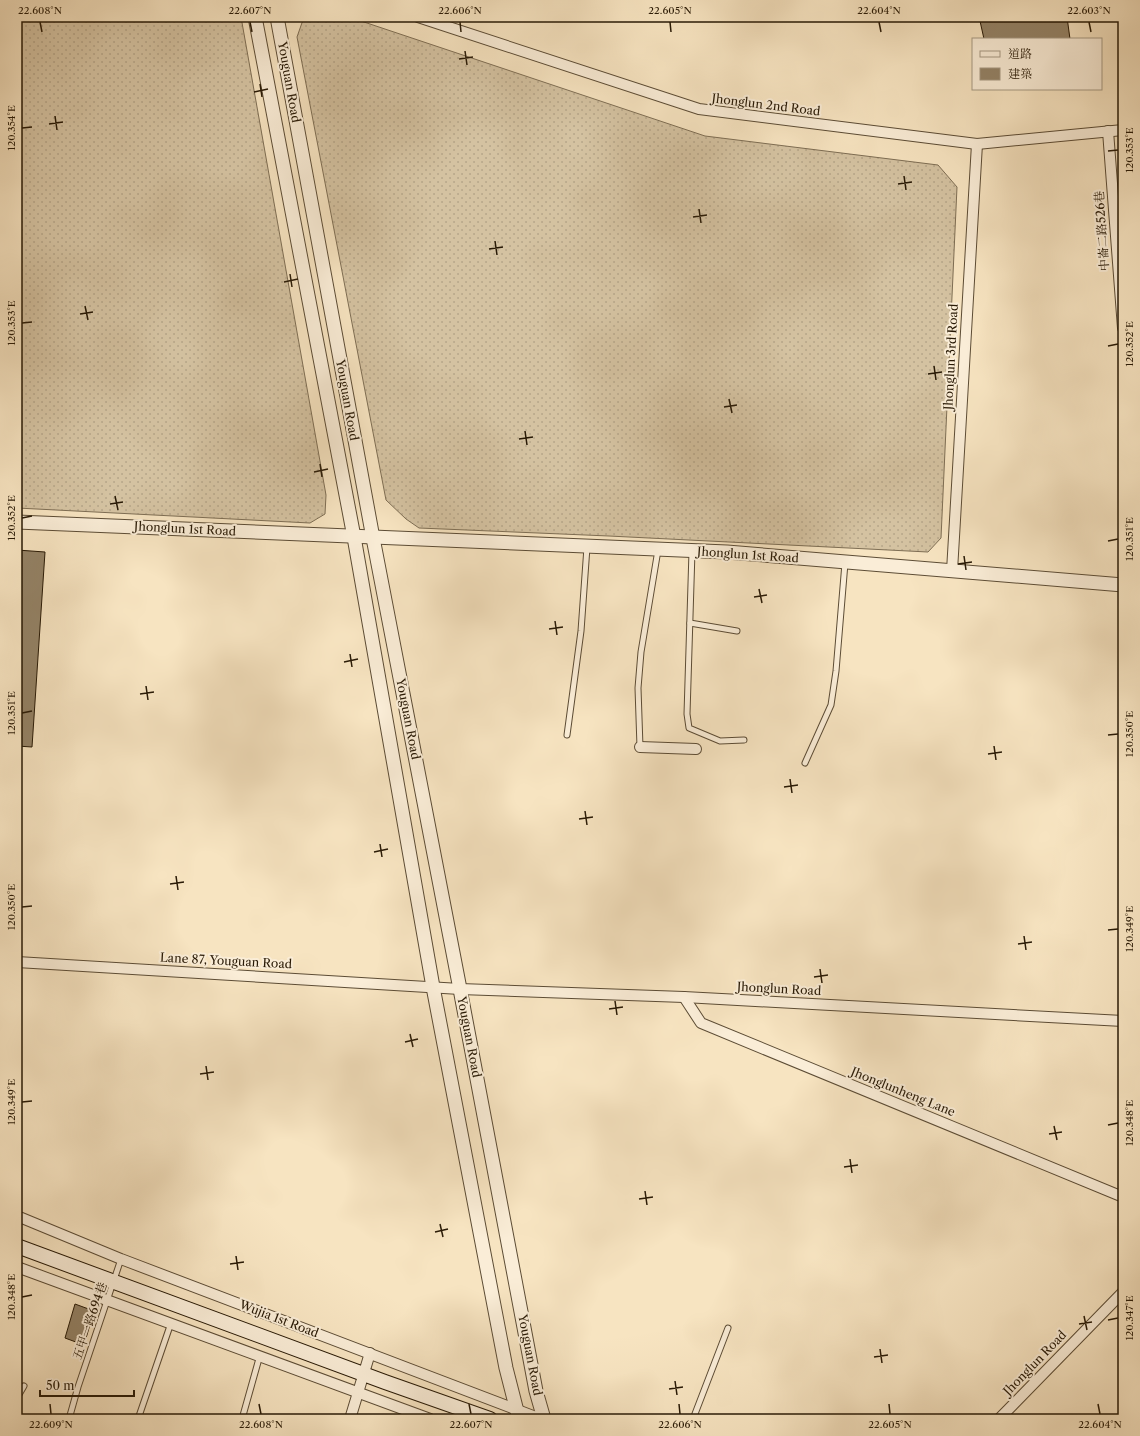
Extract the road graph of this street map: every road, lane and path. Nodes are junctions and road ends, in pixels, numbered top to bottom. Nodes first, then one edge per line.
1 (255, 17) edge
2 (277, 17) edge
3 (418, 17) edge
4 (1123, 130) edge
5 (1108, 131) junction
6 (977, 144) junction
7 (1123, 328) edge
8 (17, 522) edge
9 (354, 537) junction
10 (373, 538) junction
11 (588, 547) junction
12 (658, 550) junction
13 (692, 551) junction
14 (845, 562) junction
15 (952, 571) junction
16 (1123, 585) edge
17 (690, 623) junction
18 (737, 631) dead end
19 (567, 735) dead end
20 (744, 740) dead end
21 (640, 747) joint
22 (696, 749) dead end
23 (805, 763) dead end
24 (17, 962) edge
25 (433, 987) junction
26 (460, 989) junction
27 (684, 997) junction
28 (1123, 1021) edge
29 (1123, 1197) edge
30 (17, 1216) edge
31 (17, 1246) edge
32 (121, 1259) junction
33 (17, 1267) edge
34 (114, 1282) junction
35 (1123, 1292) edge
36 (108, 1300) junction
37 (171, 1323) junction
38 (728, 1328) dead end
39 (370, 1353) junction
40 (260, 1356) junction
41 (364, 1374) junction
42 (24, 1386) dead end
43 (358, 1391) junction
44 (17, 1398) edge
45 (517, 1414) edge
46 (69, 1419) edge
47 (138, 1419) edge
48 (242, 1419) edge
49 (350, 1419) edge
50 (430, 1419) edge
51 (490, 1419) edge
52 (542, 1419) edge
53 (693, 1419) edge
54 (999, 1419) edge

1 - 9 street, Youguan Road
2 - 10 street, Youguan Road
3 - 6 street, Jhonglun 2nd Road
4 - 5 street, Jhonglun 2nd Road
5 - 6 street, Jhonglun 2nd Road
5 - 7 street, 中崙二路526巷
6 - 15 street, Jhonglun 3rd Road
8 - 9 street, Jhonglun 1st Road
9 - 10 street, Jhonglun 1st Road
9 - 25 street, Youguan Road
10 - 11 street, Jhonglun 1st Road
10 - 26 street, Youguan Road
11 - 12 street, Jhonglun 1st Road
11 - 19 lane
12 - 13 street, Jhonglun 1st Road
12 - 21 lane
13 - 14 street, Jhonglun 1st Road
13 - 17 lane
14 - 15 street, Jhonglun 1st Road
14 - 23 lane
15 - 16 street, Jhonglun 1st Road
17 - 18 lane
17 - 20 lane
21 - 22 street
24 - 25 street, Lane 87, Youguan Road
25 - 26 street, Jhonglun Road
25 - 45 street, Youguan Road
26 - 27 street, Jhonglun Road
26 - 52 street, Youguan Road
27 - 28 street, Jhonglun Road
27 - 29 street, Jhonglunheng Lane
30 - 32 street, Wujia 1st Road
31 - 34 main road, Wujia 1st Road
32 - 34 lane, 五甲一路694巷
32 - 39 street, Wujia 1st Road
33 - 36 street
34 - 36 lane, 五甲一路694巷
34 - 41 main road, Wujia 1st Road
35 - 54 street, Jhonglun Road
36 - 37 street
36 - 46 lane, 五甲一路694巷
37 - 40 street
37 - 47 lane
38 - 53 lane
39 - 41 street
39 - 45 street, Wujia 1st Road
40 - 43 street
40 - 48 lane
41 - 43 street
41 - 51 main road, Wujia 1st Road
42 - 44 lane
43 - 49 street
43 - 50 street
45 - 52 street, Wujia 1st Road

